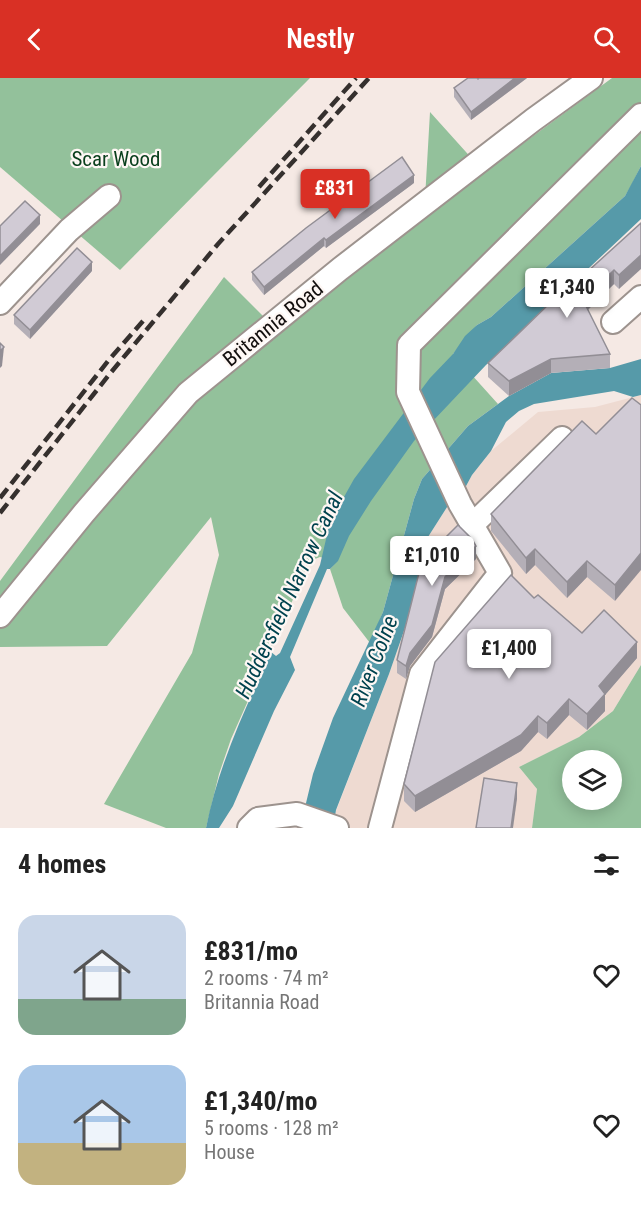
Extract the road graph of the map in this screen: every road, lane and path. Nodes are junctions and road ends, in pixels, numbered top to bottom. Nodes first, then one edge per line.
1 (591, 78) edge
2 (641, 115) edge
3 (109, 196) dead end
4 (641, 297) edge
5 (0, 303) edge
6 (613, 322) dead end
7 (562, 438) edge
8 (471, 526) junction
9 (0, 616) edge
10 (297, 819) edge
11 (249, 828) edge
12 (338, 828) edge
13 (380, 828) edge

1 - 9 street, Britannia Road
2 - 8 street
3 - 5 street
4 - 6 street
7 - 8 street
8 - 13 street
10 - 11 street
10 - 12 street

